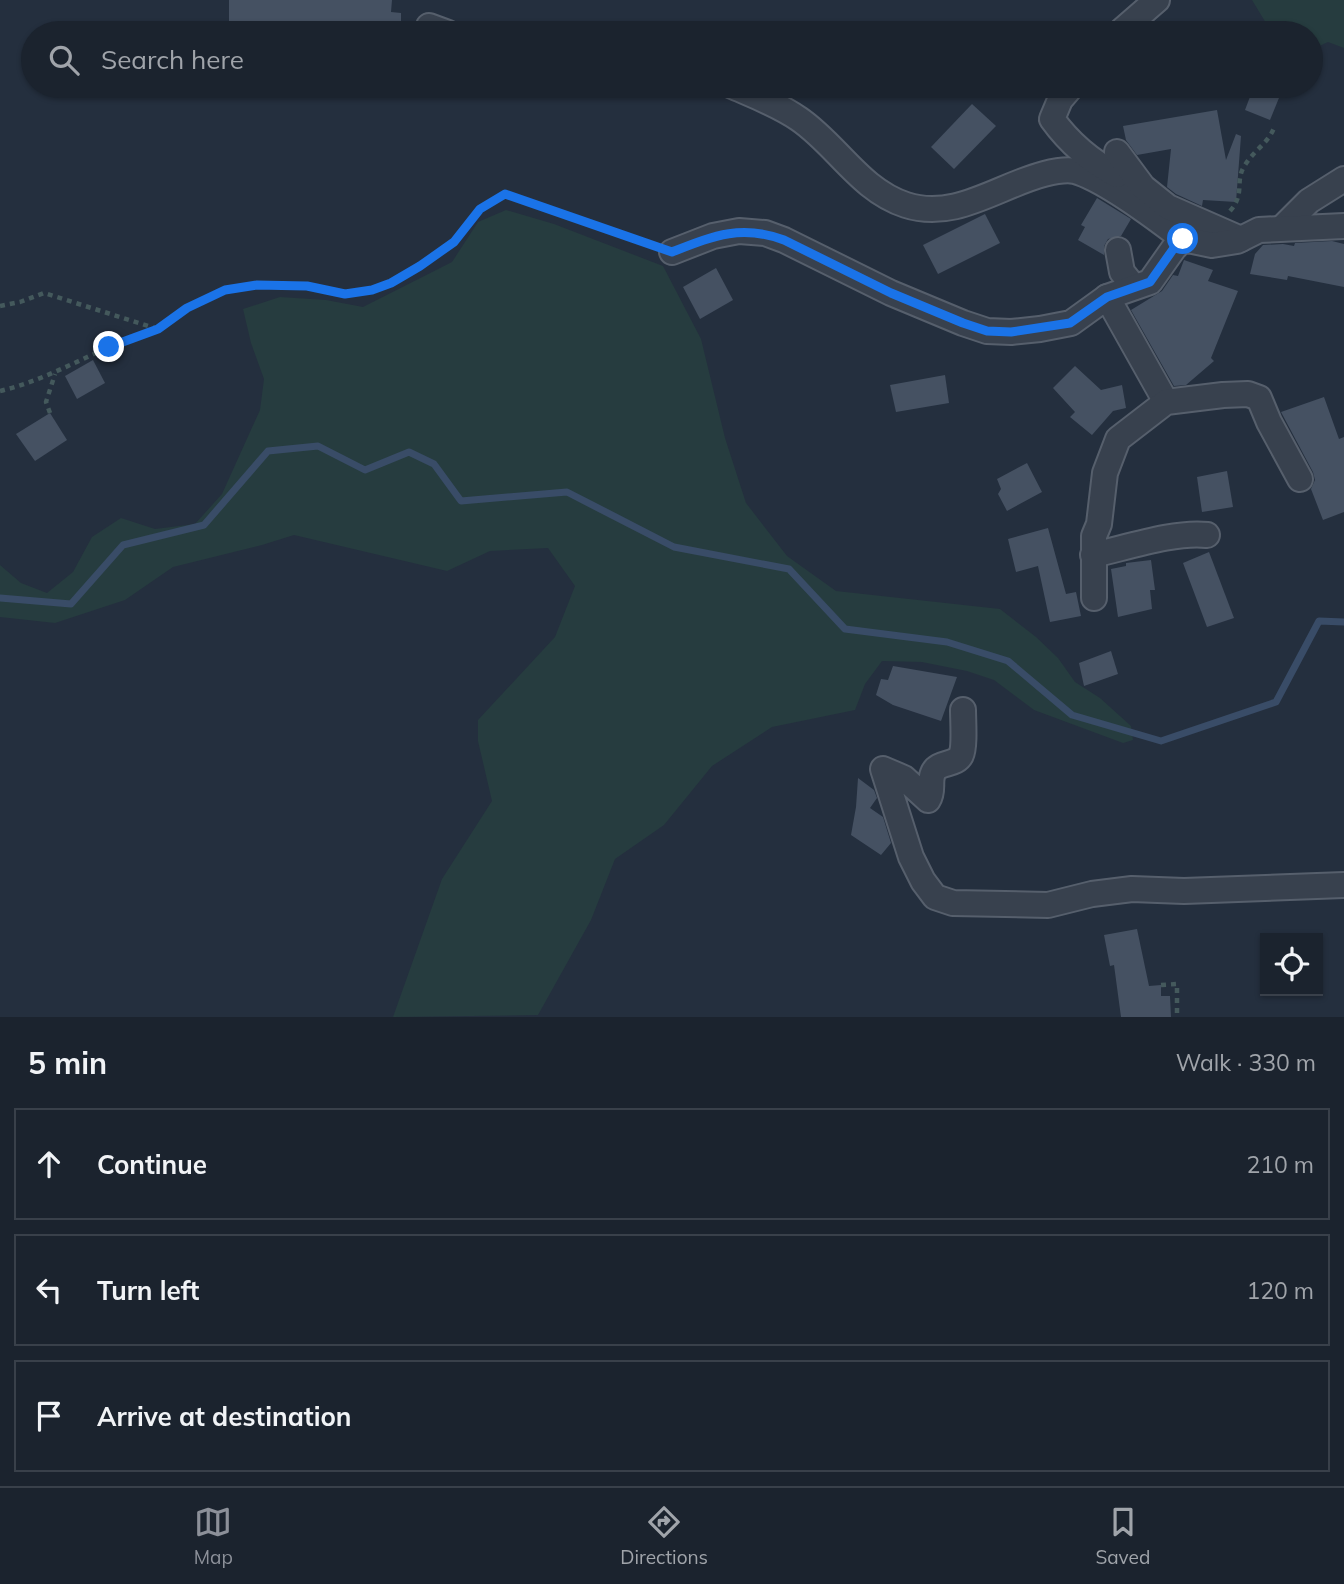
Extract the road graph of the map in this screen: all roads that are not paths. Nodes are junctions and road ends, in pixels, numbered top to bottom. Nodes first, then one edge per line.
1 (1157, 0) edge
2 (1132, 21) edge
3 (756, 98) edge
4 (1062, 98) edge
5 (1117, 152) dead end
6 (1344, 178) edge
7 (1143, 187) junction
8 (1344, 226) edge
9 (1283, 227) junction
10 (1183, 239) junction
11 (1241, 239) junction
12 (1118, 250) dead end
13 (672, 252) road end
14 (1134, 287) junction
15 (1107, 297) junction
16 (1166, 402) junction
17 (1300, 478) dead end
18 (1207, 536) dead end
19 (1093, 555) junction
20 (1094, 598) dead end
21 (962, 710) dead end
22 (1344, 885) edge

1 - 2 street
3 - 10 street
4 - 7 street
5 - 7 street
6 - 9 street
7 - 11 street
8 - 9 street
9 - 11 street
10 - 11 street
10 - 14 street
12 - 14 street
13 - 15 street
14 - 15 street
15 - 16 street
16 - 17 street
16 - 19 street
18 - 19 street
19 - 20 street
21 - 22 street

